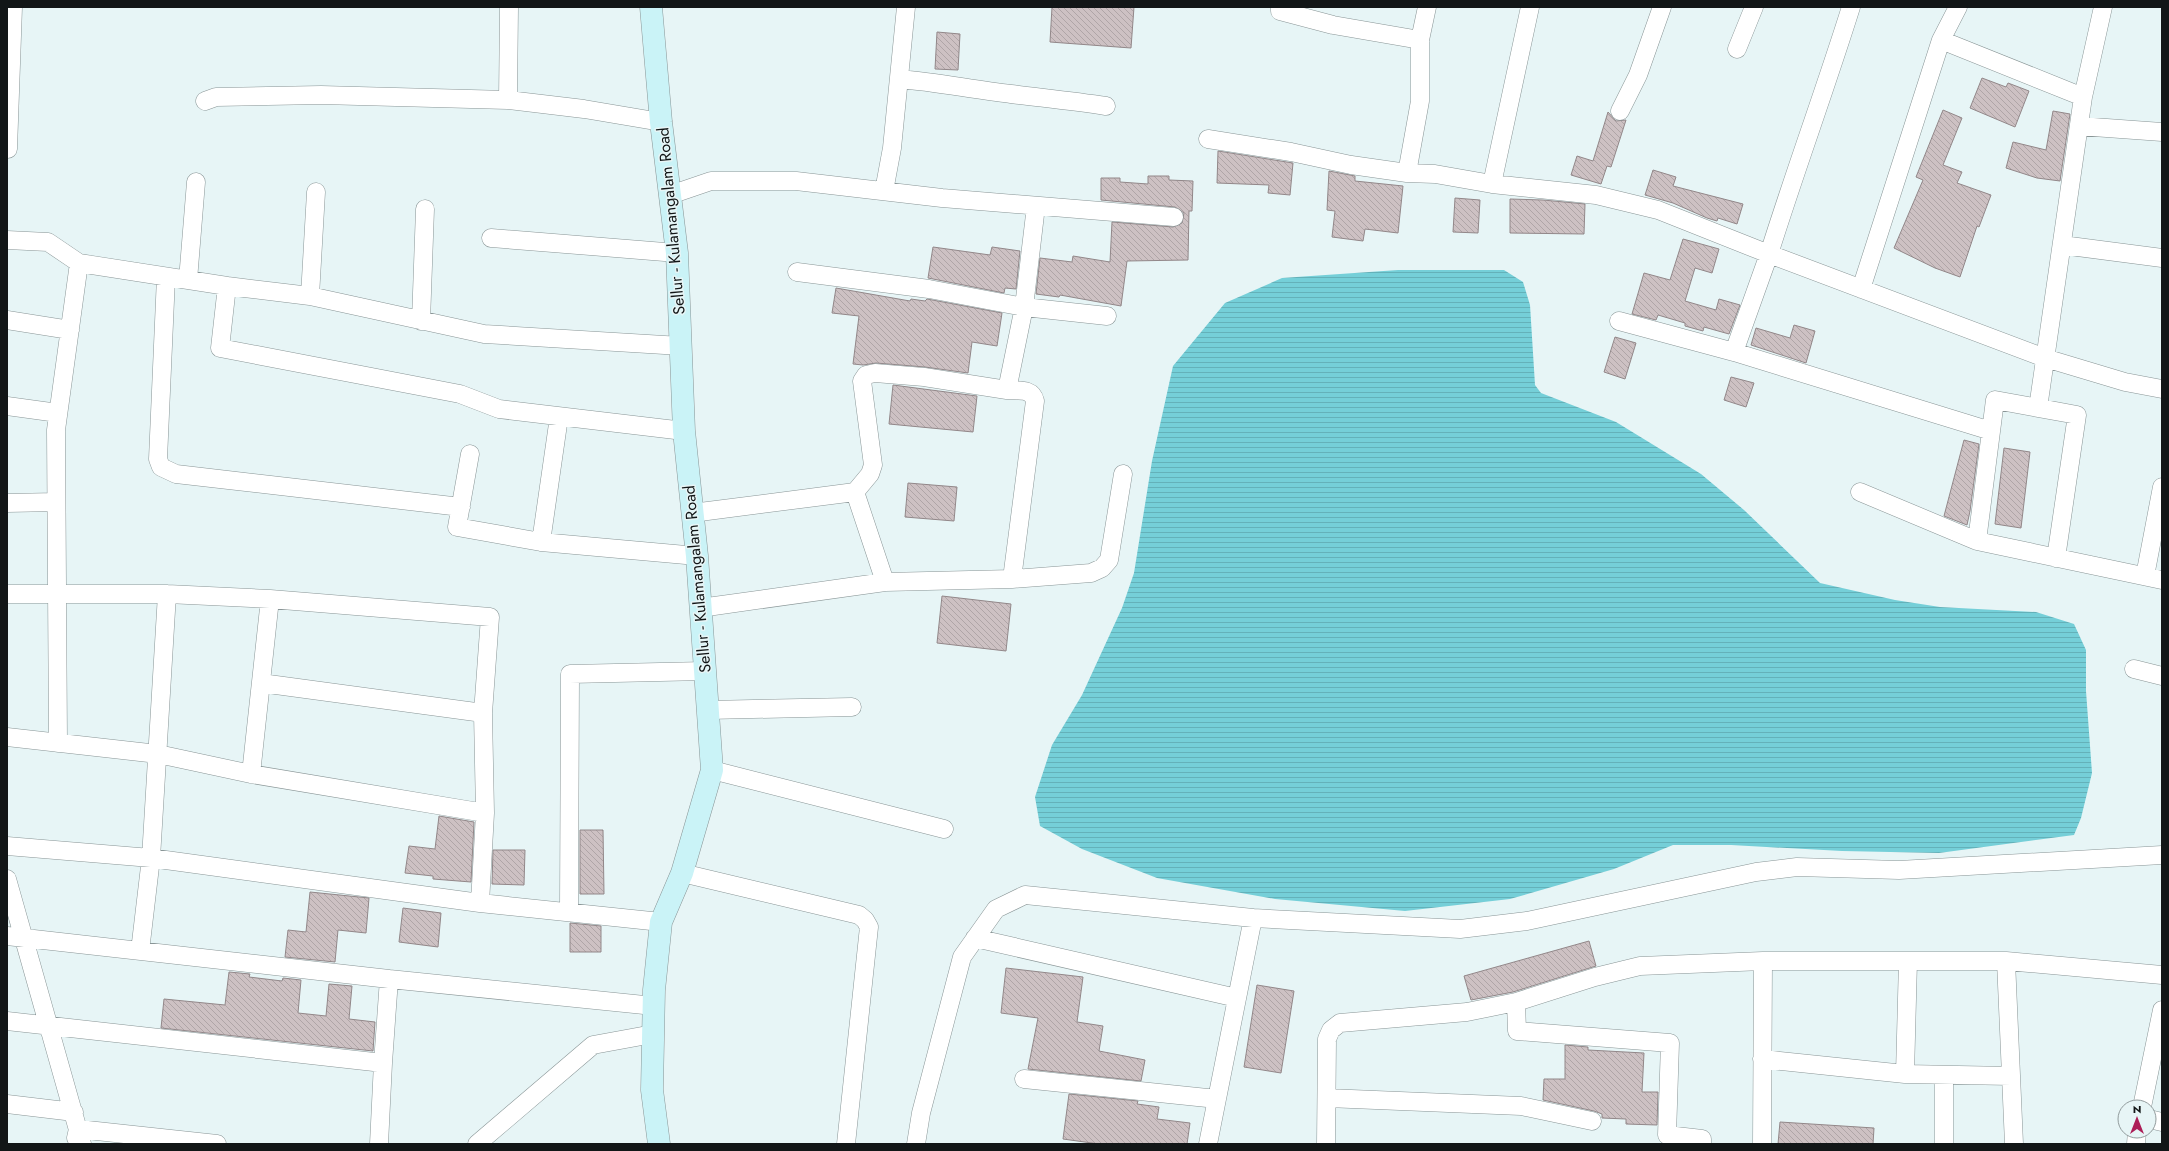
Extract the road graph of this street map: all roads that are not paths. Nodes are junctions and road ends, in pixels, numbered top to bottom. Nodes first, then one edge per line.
1 (13, 7) edge
2 (509, 7) edge
3 (651, 7) edge
4 (906, 7) edge
5 (1280, 7) edge
6 (1427, 7) edge
7 (1530, 7) edge
8 (1662, 7) edge
9 (1754, 7) edge
10 (1851, 7) edge
11 (1958, 7) edge
12 (2103, 7) edge
13 (1420, 40) junction
14 (1941, 40) junction
15 (1738, 49) dead end
16 (899, 79) junction
17 (2083, 97) junction
18 (508, 100) junction
19 (205, 101) dead end
20 (1106, 106) dead end
21 (1620, 111) dead end
22 (661, 122) junction
23 (2079, 126) junction
24 (2162, 132) edge
25 (1208, 139) dead end
26 (8, 149) dead end
27 (1407, 173) junction
28 (196, 182) dead end
29 (1492, 184) junction
30 (884, 191) junction
31 (316, 192) dead end
32 (670, 195) junction
33 (1036, 206) junction
34 (425, 209) dead end
35 (1174, 217) dead end
36 (491, 238) dead end
37 (7, 240) edge
38 (2062, 245) junction
39 (677, 253) junction
40 (1769, 254) junction
41 (2162, 258) edge
42 (79, 263) junction
43 (797, 272) dead end
44 (166, 276) junction
45 (188, 280) junction
46 (227, 286) junction
47 (1861, 289) junction
48 (310, 296) junction
49 (1024, 307) junction
50 (1107, 316) dead end
51 (7, 320) edge
52 (421, 320) junction
53 (1619, 321) dead end
54 (70, 330) junction
55 (681, 346) junction
56 (1734, 352) junction
57 (2045, 358) junction
58 (2162, 389) edge
59 (1007, 390) junction
60 (7, 406) edge
61 (2038, 408) junction
62 (58, 413) junction
63 (559, 417) junction
64 (684, 431) junction
65 (1991, 431) junction
66 (470, 454) dead end
67 (1123, 474) dead end
68 (862, 485) junction
69 (2162, 487) edge
70 (1860, 492) dead end
71 (7, 502) edge
72 (56, 502) junction
73 (461, 507) junction
74 (692, 513) junction
75 (1977, 541) junction
76 (542, 542) junction
77 (697, 556) junction
78 (2056, 558) junction
79 (2154, 578) edge
80 (1012, 579) junction
81 (885, 582) junction
82 (57, 593) junction
83 (7, 594) edge
84 (167, 594) junction
85 (270, 599) junction
86 (700, 608) junction
87 (2134, 669) dead end
88 (705, 672) junction
89 (2162, 676) edge
90 (261, 683) junction
91 (852, 707) dead end
92 (708, 710) junction
93 (483, 712) junction
94 (7, 736) edge
95 (58, 743) junction
96 (158, 754) junction
97 (712, 770) junction
98 (251, 774) junction
99 (485, 814) junction
100 (944, 829) dead end
101 (7, 846) edge
102 (2162, 855) edge
103 (151, 858) junction
104 (682, 873) junction
105 (7, 879) edge
106 (480, 903) junction
107 (569, 912) junction
108 (1253, 918) junction
109 (662, 922) junction
110 (15, 937) edge
111 (976, 938) junction
112 (140, 951) junction
113 (1763, 961) junction
114 (1908, 961) junction
115 (2006, 961) junction
116 (2162, 975) edge
117 (389, 979) junction
118 (1237, 998) junction
119 (1516, 1002) junction
120 (654, 1006) junction
121 (2162, 1010) edge
122 (7, 1021) edge
123 (49, 1026) junction
124 (653, 1034) junction
125 (1762, 1059) junction
126 (383, 1064) junction
127 (1905, 1074) junction
128 (1944, 1075) junction
129 (2011, 1076) junction
130 (1024, 1079) dead end
131 (1327, 1098) junction
132 (1217, 1099) junction
133 (2144, 1099) edge
134 (7, 1104) edge
135 (1592, 1121) dead end
136 (77, 1132) edge
137 (216, 1144) edge
138 (378, 1144) edge
139 (477, 1144) edge
140 (659, 1144) edge
141 (846, 1144) edge
142 (916, 1144) edge
143 (1208, 1144) edge
144 (1326, 1144) edge
145 (1702, 1144) edge
146 (1762, 1144) edge
147 (1944, 1144) edge
148 (2014, 1144) edge

1 - 26 street
2 - 18 street
3 - 22 main road, Sellur - Kulamangalam Road
4 - 16 street
5 - 13 street
6 - 13 street
7 - 29 street
8 - 21 street
9 - 15 street
10 - 40 street
11 - 14 street
12 - 17 street
13 - 27 street
14 - 17 street
14 - 47 street
16 - 20 street
16 - 30 street
17 - 23 street
18 - 19 street
18 - 22 street
22 - 32 main road, Sellur - Kulamangalam Road
23 - 24 street
23 - 38 street
25 - 27 street
27 - 29 street
28 - 45 street
29 - 40 street
30 - 32 street
30 - 33 street
31 - 48 street
32 - 39 main road, Sellur - Kulamangalam Road
33 - 35 street
33 - 49 street
34 - 52 street
36 - 39 street
37 - 42 street
38 - 41 street
38 - 57 street
39 - 55 main road, Sellur - Kulamangalam Road
40 - 47 street
40 - 56 street
42 - 44 street
42 - 54 street
43 - 49 street
44 - 45 street
44 - 73 street
45 - 46 street
46 - 48 street
46 - 63 street
47 - 57 street
48 - 52 street
49 - 50 street
49 - 59 street
51 - 54 street
52 - 55 street
53 - 56 street
54 - 62 street
55 - 64 main road, Sellur - Kulamangalam Road
56 - 65 street
57 - 58 street
57 - 61 street
59 - 68 street
59 - 80 street
60 - 62 street
61 - 65 street
61 - 78 street
62 - 72 street
63 - 64 street
63 - 76 street
64 - 74 main road, Sellur - Kulamangalam Road
65 - 75 street
66 - 73 street
67 - 80 street
68 - 74 street
68 - 81 street
69 - 79 street
70 - 75 street
71 - 72 street
72 - 82 street
73 - 76 street
74 - 77 main road, Sellur - Kulamangalam Road
75 - 78 street
76 - 77 street
77 - 86 main road, Sellur - Kulamangalam Road
78 - 79 street
80 - 81 street
81 - 86 street
82 - 83 street
82 - 84 street
82 - 95 street
84 - 85 street
84 - 96 street
85 - 90 street
85 - 93 street
86 - 88 main road, Sellur - Kulamangalam Road
87 - 89 street
88 - 92 main road, Sellur - Kulamangalam Road
88 - 107 street
90 - 93 street
90 - 98 street
91 - 92 street
92 - 97 main road, Sellur - Kulamangalam Road
93 - 99 street
94 - 95 street
95 - 96 street
96 - 98 street
96 - 103 street
97 - 100 street
97 - 104 main road, Sellur - Kulamangalam Road
98 - 99 street
99 - 106 street
101 - 103 street
102 - 108 street
103 - 106 street
103 - 112 street
104 - 109 main road, Sellur - Kulamangalam Road
104 - 141 street
105 - 110 street
106 - 107 street
107 - 109 street
108 - 111 street
108 - 118 street
109 - 120 main road, Sellur - Kulamangalam Road
110 - 112 street
110 - 123 street
111 - 118 street
111 - 142 street
112 - 117 street
113 - 114 street
113 - 119 street
113 - 125 street
114 - 115 street
114 - 127 street
115 - 116 street
115 - 129 street
117 - 120 street
117 - 126 street
118 - 132 street
119 - 131 street
119 - 145 street
120 - 124 main road, Sellur - Kulamangalam Road
121 - 133 street
122 - 123 street
123 - 126 street
123 - 136 street
124 - 139 street
124 - 140 main road, Sellur - Kulamangalam Road
125 - 127 street
125 - 146 street
126 - 138 street
127 - 128 street
128 - 129 street
128 - 147 street
129 - 148 street
130 - 132 street
131 - 135 street
131 - 144 street
132 - 143 street
134 - 136 street
136 - 137 street

